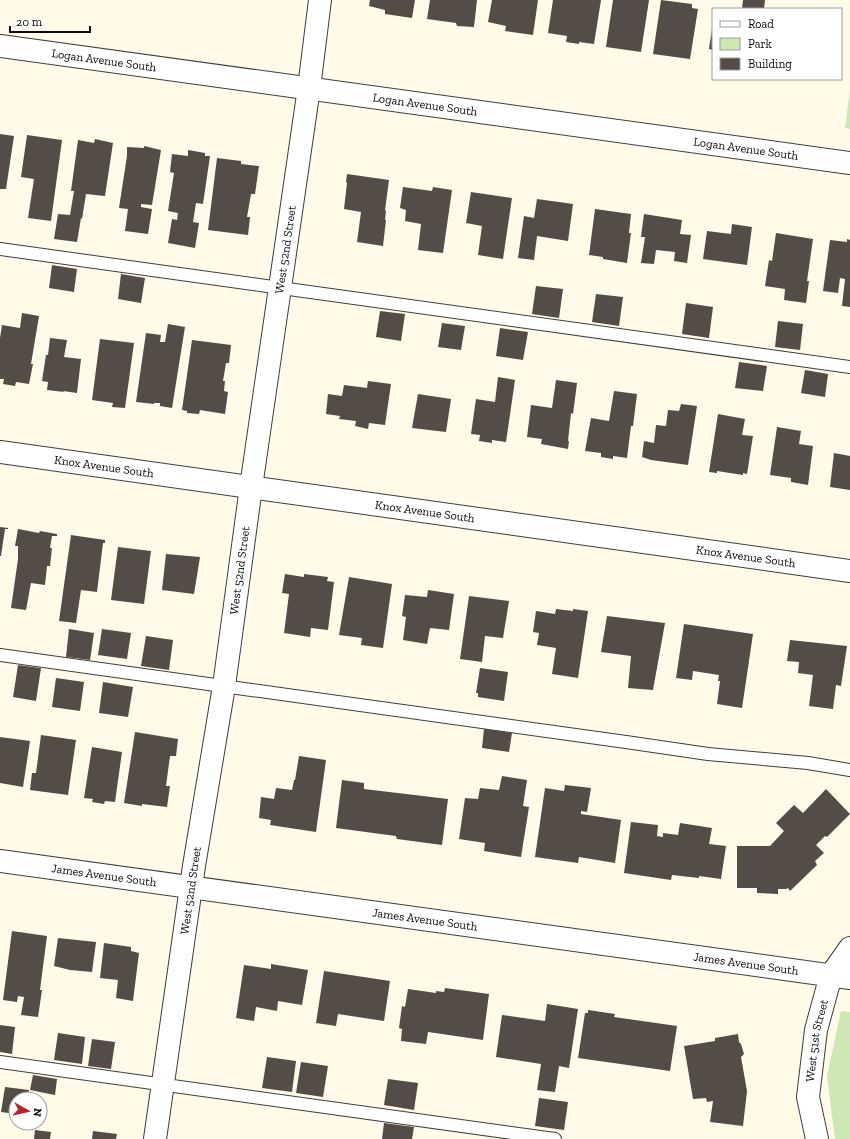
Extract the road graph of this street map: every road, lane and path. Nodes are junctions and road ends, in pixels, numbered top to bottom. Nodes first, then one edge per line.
1 (320, 0) edge
2 (0, 46) edge
3 (309, 88) junction
4 (850, 163) edge
5 (0, 249) edge
6 (280, 288) junction
7 (850, 367) edge
8 (0, 452) edge
9 (251, 487) junction
10 (850, 571) edge
11 (0, 655) edge
12 (224, 686) junction
13 (850, 770) edge
14 (0, 861) edge
15 (191, 887) junction
16 (850, 948) edge
17 (840, 976) edge
18 (0, 1062) edge
19 (162, 1085) junction
20 (155, 1139) edge
21 (555, 1139) edge
22 (817, 1139) edge

1 - 3 street, West 52nd Street
2 - 3 street, Logan Avenue South
3 - 4 street, Logan Avenue South
3 - 6 street, West 52nd Street
5 - 6 lane
6 - 7 lane
6 - 9 street, West 52nd Street
8 - 9 street, Knox Avenue South
9 - 10 street, Knox Avenue South
9 - 12 street, West 52nd Street
11 - 12 lane
12 - 13 lane
12 - 15 street, West 52nd Street
14 - 15 street, James Avenue South
15 - 17 street, James Avenue South
15 - 19 street, West 52nd Street
16 - 17 street, West 51st Street
17 - 22 street, West 51st Street
18 - 19 lane
19 - 20 street, West 52nd Street
19 - 21 lane

